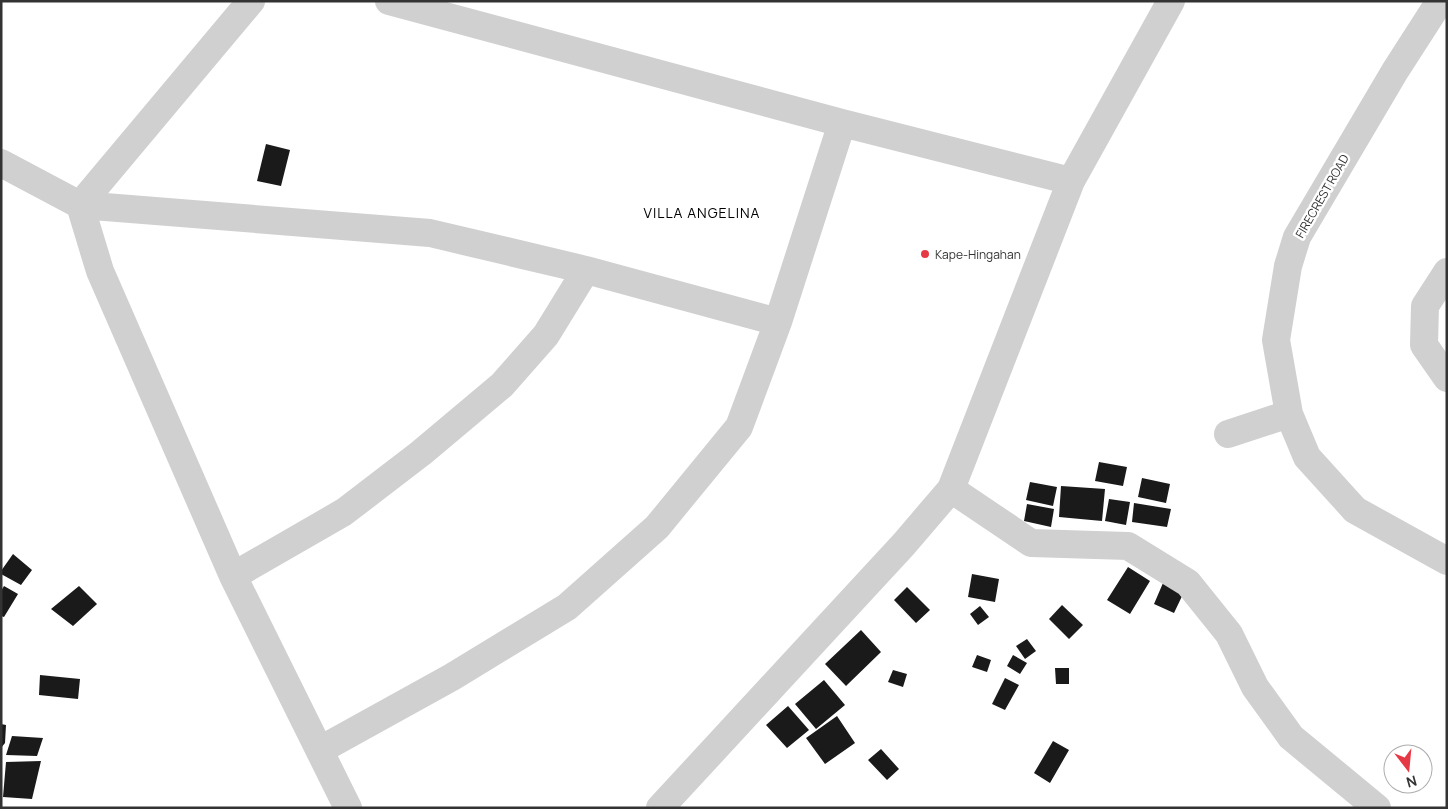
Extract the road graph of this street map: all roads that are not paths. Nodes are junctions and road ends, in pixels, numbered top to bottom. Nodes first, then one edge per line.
1 (251, 1) edge
2 (389, 1) edge
3 (1171, 1) edge
4 (1440, 1) edge
5 (842, 123) junction
6 (1, 163) edge
7 (1071, 181) junction
8 (80, 205) junction
9 (586, 270) junction
10 (1447, 272) edge
11 (778, 322) junction
12 (1447, 378) edge
13 (1289, 414) junction
14 (1228, 434) dead end
15 (951, 489) junction
16 (1447, 561) edge
17 (233, 576) junction
18 (320, 750) junction
19 (1350, 799) edge
20 (348, 808) edge
21 (660, 808) edge
22 (1377, 808) edge

1 - 8 street
2 - 5 street
3 - 7 street
4 - 13 street, FIRECREST ROAD
5 - 7 street
5 - 11 street
6 - 8 street
7 - 15 street
8 - 9 street
8 - 17 street
9 - 11 street
9 - 17 street
10 - 12 street
11 - 18 street
13 - 14 street
13 - 16 street, FIRECREST ROAD
15 - 19 street
15 - 21 street
17 - 18 street
18 - 20 street
19 - 22 street

